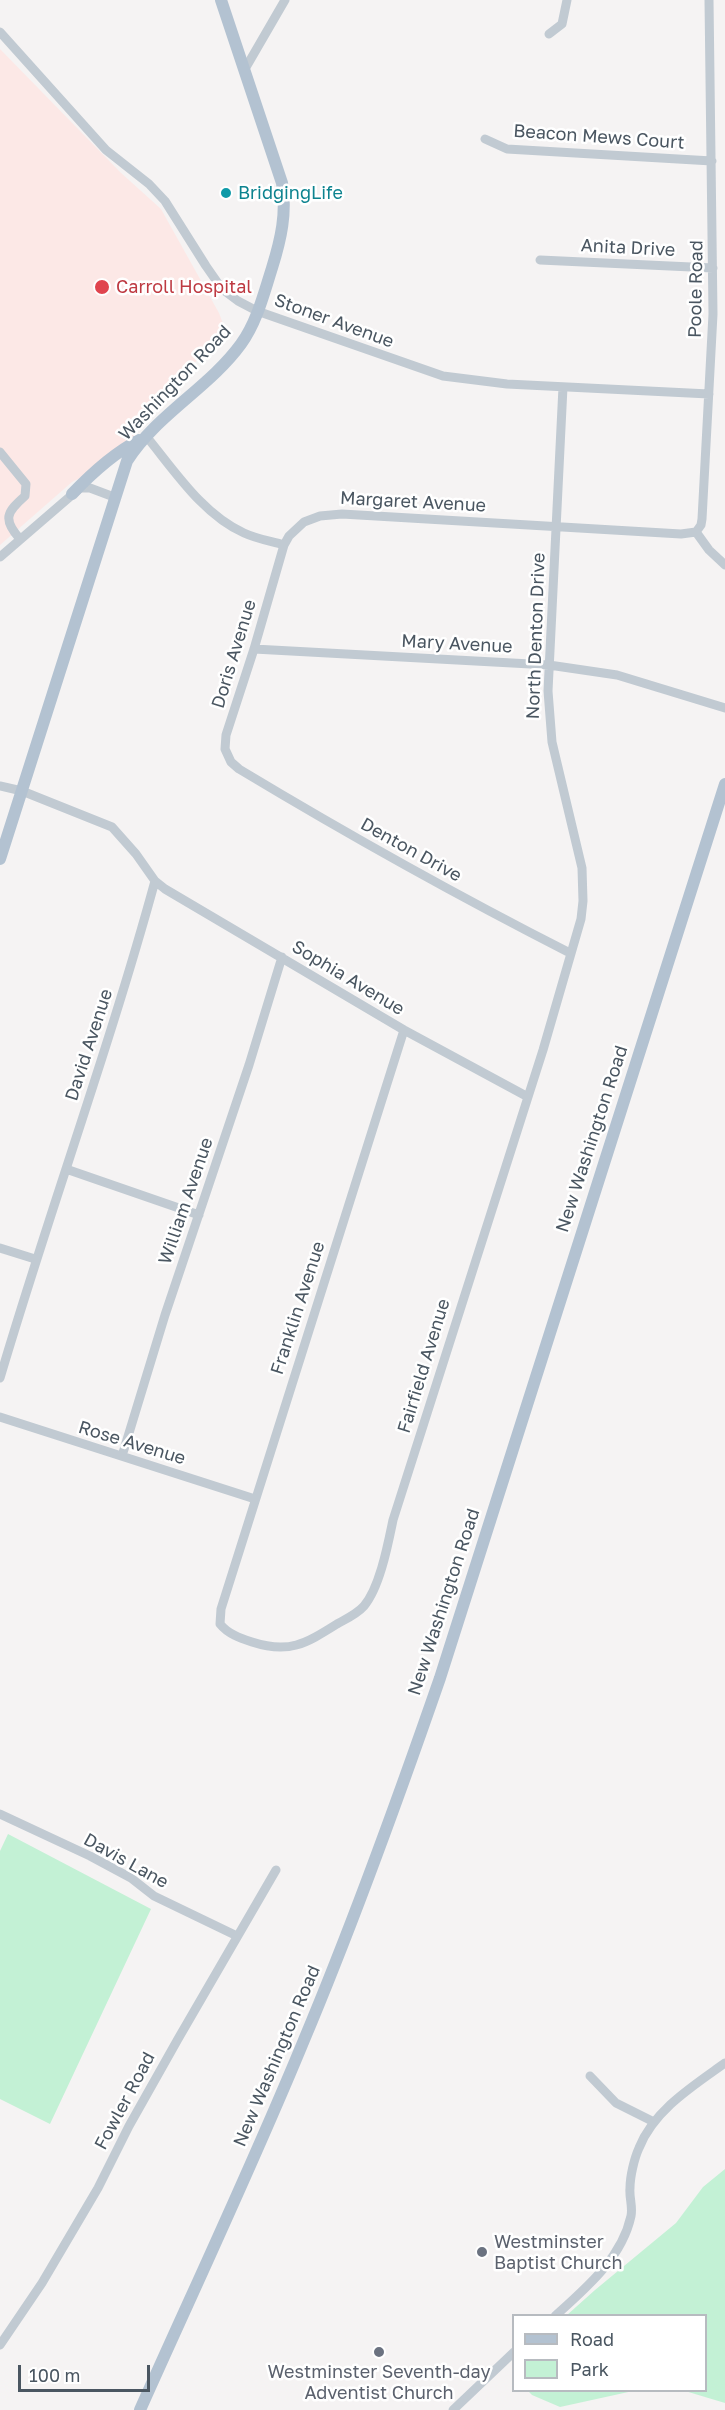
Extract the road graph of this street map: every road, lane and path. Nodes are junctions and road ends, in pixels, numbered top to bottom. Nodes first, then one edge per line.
1 (221, 0) edge
2 (285, 0) edge
3 (567, 0) edge
4 (709, 0) edge
5 (0, 32) edge
6 (549, 34) dead end
7 (244, 69) junction
8 (485, 139) dead end
9 (712, 161) junction
10 (540, 260) dead end
11 (713, 268) junction
12 (257, 311) junction
13 (563, 387) junction
14 (709, 394) junction
15 (146, 436) junction
16 (0, 452) edge
17 (72, 494) junction
18 (114, 497) junction
19 (556, 526) junction
20 (696, 532) junction
21 (20, 539) junction
22 (284, 545) junction
23 (0, 557) edge
24 (725, 565) edge
25 (254, 649) junction
26 (549, 665) junction
27 (725, 708) edge
28 (239, 769) joint
29 (725, 784) edge
30 (0, 786) edge
31 (22, 791) junction
32 (0, 859) edge
33 (155, 881) junction
34 (570, 953) junction
35 (282, 957) junction
36 (404, 1030) junction
37 (528, 1097) junction
38 (66, 1170) junction
39 (199, 1215) junction
40 (0, 1248) edge
41 (35, 1259) junction
42 (0, 1378) edge
43 (0, 1418) edge
44 (122, 1456) junction
45 (255, 1499) junction
46 (224, 1596) joint
47 (0, 1814) edge
48 (276, 1870) dead end
49 (237, 1936) junction
50 (725, 2063) edge
51 (590, 2076) dead end
52 (654, 2122) junction
53 (557, 2314) edge
54 (0, 2345) edge
55 (512, 2353) edge
56 (140, 2410) edge
57 (453, 2410) edge

1 - 7 main road, Washington Road
2 - 7 street
3 - 6 street
4 - 9 street, Poole Road
5 - 12 street, Stoner Avenue
7 - 12 main road, Washington Road
8 - 9 street, Beacon Mews Court
9 - 11 street, Poole Road
10 - 11 street, Anita Drive
11 - 14 street, Poole Road
12 - 13 street, Stoner Avenue
12 - 15 main road, Washington Road
13 - 14 street, Stoner Avenue
13 - 19 street, North Denton Drive
14 - 20 street, Poole Road
15 - 17 main road
15 - 18 main road, Washington Road
15 - 22 street
16 - 21 street
17 - 18 street
17 - 21 street
18 - 31 main road, Washington Road
19 - 20 street, Margaret Avenue
19 - 22 street, Margaret Avenue
19 - 26 street, North Denton Drive
20 - 24 street
21 - 23 street
22 - 25 street, Doris Avenue
25 - 26 street, Mary Avenue
25 - 28 street, Doris Avenue
26 - 27 street, Mary Avenue
26 - 34 street, North Denton Drive
28 - 34 street, Denton Drive
29 - 56 main road, New Washington Road
30 - 31 street
31 - 32 main road, Washington Road
31 - 33 street
33 - 35 street, Sophia Avenue
33 - 38 street, David Avenue
34 - 37 street, Fairfield Avenue
35 - 36 street, Sophia Avenue
35 - 39 street, William Avenue
36 - 37 street, Sophia Avenue
36 - 45 street, Franklin Avenue
37 - 46 street, Fairfield Avenue
38 - 39 street
38 - 41 street, David Avenue
39 - 44 street, William Avenue
40 - 41 street
41 - 42 street, David Avenue
43 - 44 street, Rose Avenue
44 - 45 street, Rose Avenue
45 - 46 street, Franklin Avenue
47 - 49 street, Davis Lane
48 - 49 street, Fowler Road
49 - 54 street, Fowler Road
50 - 52 street
51 - 52 street
52 - 53 street
55 - 57 street

